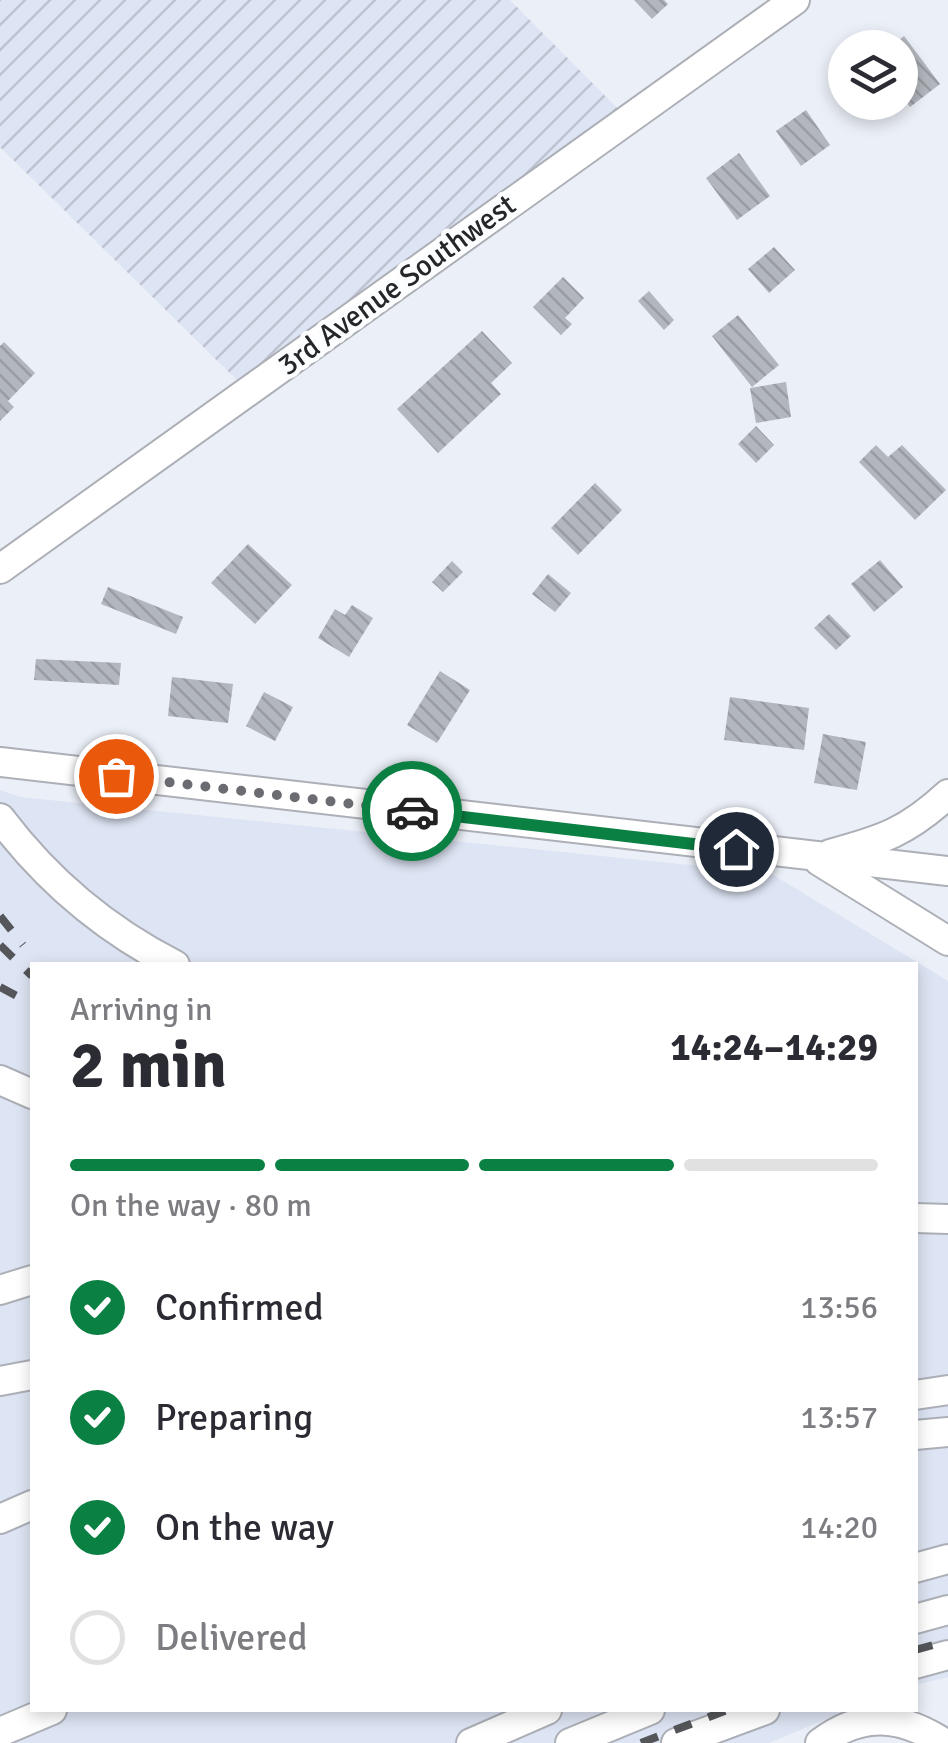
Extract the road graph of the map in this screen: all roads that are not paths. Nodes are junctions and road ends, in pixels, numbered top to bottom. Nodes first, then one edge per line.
1 (795, 0) edge
2 (0, 570) edge
3 (0, 762) edge
4 (948, 794) edge
5 (0, 818) edge
6 (814, 858) junction
7 (948, 871) edge
8 (948, 941) edge
9 (170, 962) edge
10 (0, 1080) edge
11 (30, 1093) edge
12 (918, 1218) edge
13 (948, 1219) edge
14 (30, 1281) edge
15 (0, 1290) edge
16 (30, 1374) edge
17 (0, 1381) edge
18 (948, 1390) edge
19 (918, 1394) edge
20 (948, 1432) edge
21 (918, 1436) edge
22 (30, 1506) edge
23 (0, 1519) edge
24 (948, 1558) edge
25 (918, 1567) edge
26 (948, 1610) edge
27 (918, 1619) edge
28 (948, 1655) edge
29 (918, 1663) edge
30 (47, 1712) edge
31 (543, 1712) edge
32 (645, 1712) edge
33 (760, 1712) edge
34 (0, 1732) edge
35 (471, 1743) edge
36 (570, 1743) edge
37 (676, 1743) edge
38 (820, 1743) edge
39 (944, 1743) edge

1 - 2 street, 3rd Avenue Southwest
3 - 6 street
4 - 6 street
5 - 9 street
6 - 7 street
6 - 8 street
10 - 11 street
12 - 13 street
14 - 15 street
16 - 17 street
18 - 19 street
20 - 21 street
22 - 23 street
24 - 25 street
26 - 27 street
28 - 29 street
30 - 34 street
31 - 35 street
32 - 36 street
33 - 37 street
38 - 39 street

